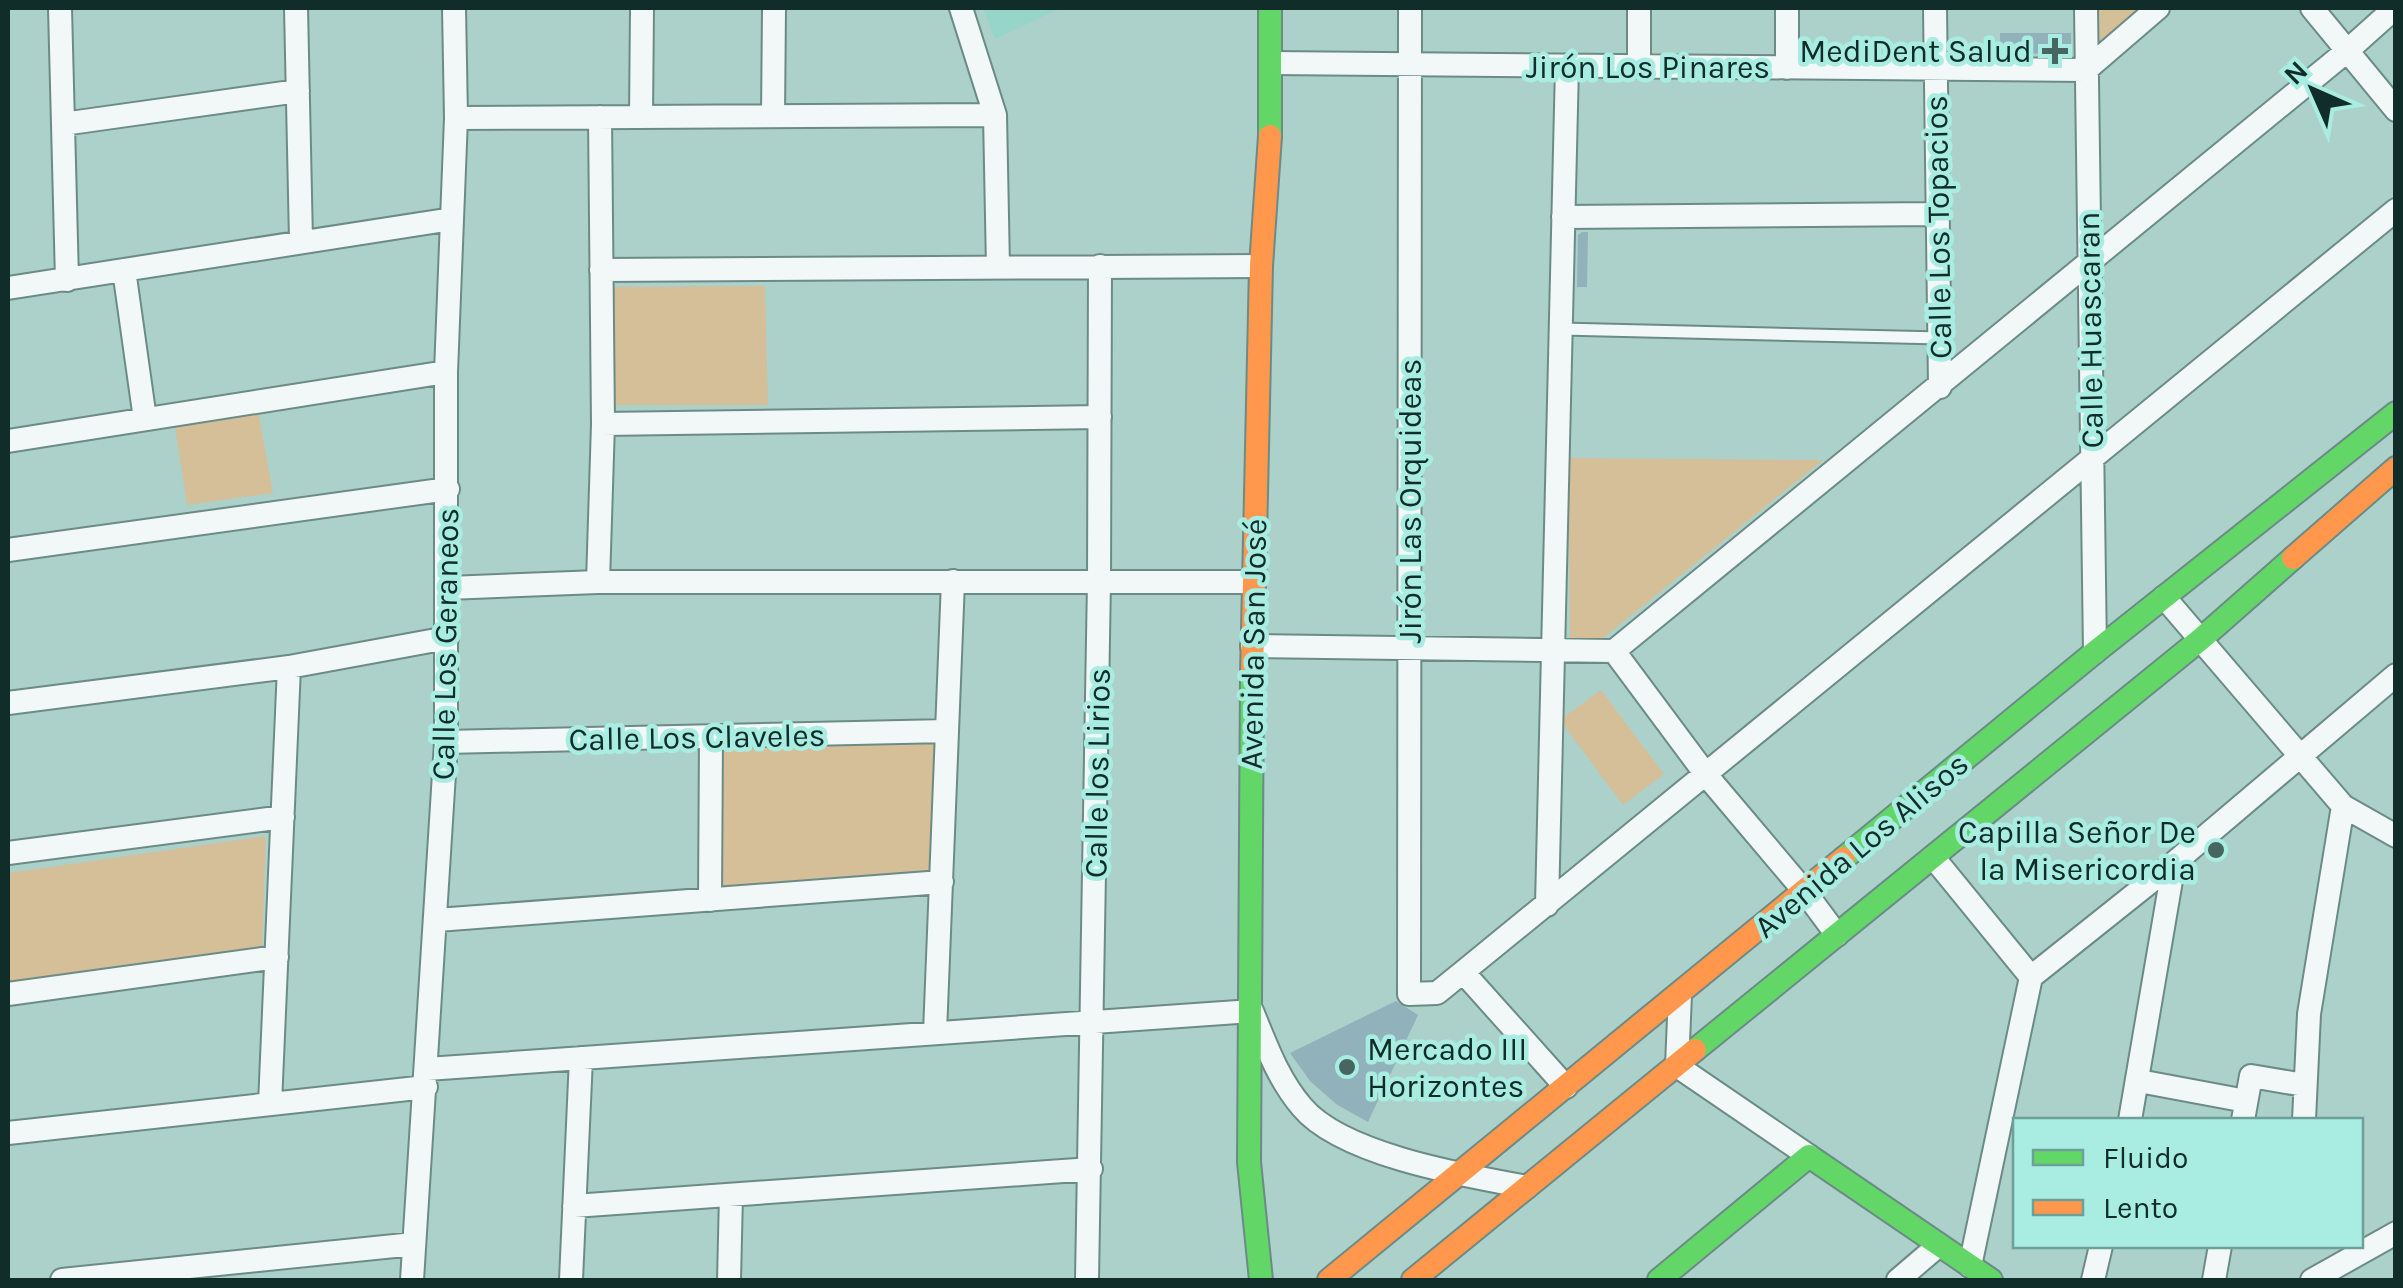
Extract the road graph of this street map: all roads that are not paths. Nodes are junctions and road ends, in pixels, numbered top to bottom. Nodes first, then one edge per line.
1 (60, 8) edge
2 (296, 8) edge
3 (454, 8) edge
4 (642, 8) edge
5 (774, 8) edge
6 (961, 8) edge
7 (1270, 8) edge
8 (1410, 8) edge
9 (1639, 8) edge
10 (1787, 8) edge
11 (1935, 8) edge
12 (2086, 8) edge
13 (2158, 8) edge
14 (2312, 8) edge
15 (2395, 8) edge
16 (2347, 51) junction
17 (1270, 64) junction
18 (1410, 64) junction
19 (1567, 66) junction
20 (1640, 66) junction
21 (1787, 68) junction
22 (1936, 69) junction
23 (2086, 70) junction
24 (298, 91) junction
25 (2396, 110) edge
26 (995, 115) junction
27 (773, 116) junction
28 (600, 117) junction
29 (641, 117) junction
30 (456, 118) junction
31 (63, 124) junction
32 (2396, 210) edge
33 (1938, 214) junction
34 (1563, 217) junction
35 (452, 220) junction
36 (301, 241) junction
37 (2089, 264) junction
38 (1100, 266) junction
39 (1262, 266) junction
40 (998, 267) junction
41 (124, 270) junction
42 (602, 270) junction
43 (67, 280) junction
44 (8, 288) edge
45 (1560, 329) junction
46 (1940, 338) junction
47 (446, 372) junction
48 (1940, 386) junction
49 (2396, 413) edge
50 (1100, 417) junction
51 (145, 419) junction
52 (602, 424) junction
53 (8, 441) edge
54 (2092, 458) junction
55 (2396, 468) edge
56 (448, 489) junction
57 (8, 550) edge
58 (1099, 580) junction
59 (953, 581) junction
60 (598, 582) junction
61 (1253, 582) junction
62 (448, 588) junction
63 (2164, 596) junction
64 (447, 638) junction
65 (2200, 640) junction
66 (1252, 646) junction
67 (1410, 647) junction
68 (1553, 648) junction
69 (1614, 651) junction
70 (2095, 652) junction
71 (289, 667) junction
72 (2396, 675) edge
73 (8, 703) edge
74 (948, 730) junction
75 (711, 736) junction
76 (446, 742) junction
77 (2300, 758) junction
78 (1708, 776) junction
79 (2342, 806) junction
80 (282, 817) junction
81 (2396, 836) edge
82 (8, 853) edge
83 (1934, 857) junction
84 (2174, 864) junction
85 (942, 882) junction
86 (1806, 892) junction
87 (710, 900) junction
88 (1547, 905) junction
89 (437, 920) junction
90 (1837, 935) junction
91 (276, 957) junction
92 (1464, 972) junction
93 (2032, 977) junction
94 (8, 994) edge
95 (1680, 994) junction
96 (1252, 1011) junction
97 (1093, 1022) junction
98 (936, 1033) junction
99 (581, 1058) junction
100 (1677, 1066) junction
101 (427, 1078) junction
102 (2139, 1080) junction
103 (2304, 1085) junction
104 (1566, 1087) junction
105 (270, 1104) junction
106 (2245, 1111) edge
107 (2130, 1118) edge
108 (2304, 1118) edge
109 (8, 1133) edge
110 (1809, 1156) junction
111 (1091, 1170) junction
112 (1460, 1175) junction
113 (1527, 1188) junction
114 (732, 1195) junction
115 (574, 1206) junction
116 (2396, 1232) edge
117 (414, 1244) junction
118 (1940, 1245) junction
119 (2102, 1248) edge
120 (2220, 1248) edge
121 (2320, 1248) edge
122 (1970, 1266) junction
123 (2320, 1275) edge
124 (62, 1280) edge
125 (412, 1280) edge
126 (571, 1280) edge
127 (729, 1280) edge
128 (1087, 1280) edge
129 (1261, 1280) edge
130 (1330, 1280) edge
131 (1414, 1280) edge
132 (1659, 1280) edge
133 (1898, 1280) edge
134 (1991, 1280) edge
135 (2094, 1280) edge
136 (2214, 1280) edge

1 - 31 street
2 - 24 street
3 - 30 street, Calle Los Geraneos
4 - 29 street
5 - 27 street
6 - 26 street
7 - 17 street, Avenida San José
8 - 18 street, Jirón Las Orquideas
9 - 20 street
10 - 21 street
11 - 22 street, Calle Los Topacios
12 - 23 street, Calle Huascaran
13 - 23 street
14 - 16 street
15 - 16 street
16 - 25 street
16 - 37 street
17 - 18 street, Jirón Los Pinares
17 - 39 street, Avenida San José
18 - 19 street, Jirón Los Pinares
18 - 67 street, Jirón Las Orquideas
19 - 20 street, Jirón Los Pinares
19 - 34 street
20 - 21 street, Jirón Los Pinares
21 - 22 street, Jirón Los Pinares
22 - 23 street, Jirón Los Pinares
22 - 33 street, Calle Los Topacios
23 - 37 street, Calle Huascaran
24 - 31 street
24 - 36 street
26 - 27 street
26 - 40 street
27 - 29 street
28 - 29 street
28 - 30 street
28 - 42 street
30 - 35 street, Calle Los Geraneos
31 - 43 street
32 - 54 street
33 - 34 street
33 - 46 street, Calle Los Topacios
34 - 45 street
35 - 36 street
35 - 47 street, Calle Los Geraneos
36 - 41 street
37 - 48 street
37 - 54 street, Calle Huascaran
38 - 39 street
38 - 40 street
38 - 50 street, Calle los Lirios
39 - 61 street, Avenida San José
40 - 42 street
41 - 43 street
41 - 51 street
42 - 52 street
43 - 44 street
45 - 46 lane
45 - 68 street
46 - 48 street, Calle Los Topacios
47 - 51 street
47 - 56 street, Calle Los Geraneos
48 - 69 street
49 - 63 street, Avenida Los Alisos
50 - 52 street
50 - 58 street, Calle los Lirios
51 - 53 street
52 - 60 street
54 - 70 street, Calle Huascaran
54 - 78 street
55 - 65 street, Avenida Los Alisos
56 - 57 street
56 - 62 street, Calle Los Geraneos
58 - 59 street
58 - 61 street
58 - 97 street, Calle los Lirios
59 - 60 street
59 - 74 street
60 - 62 street
61 - 66 street, Avenida San José
62 - 64 street, Calle Los Geraneos
63 - 65 street
63 - 70 street, Avenida Los Alisos
64 - 71 street
64 - 76 street, Calle Los Geraneos
65 - 77 street
65 - 83 street, Avenida Los Alisos
66 - 67 street
66 - 96 street, Avenida San José
67 - 68 street
67 - 92 street, Jirón Las Orquideas
68 - 69 street
68 - 88 street
69 - 78 street
70 - 86 street, Avenida Los Alisos
71 - 73 street
71 - 80 street
72 - 77 street
74 - 75 street, Calle Los Claveles
74 - 85 street
75 - 76 street, Calle Los Claveles
75 - 87 street
76 - 89 street, Calle Los Geraneos
77 - 79 street
77 - 84 street
78 - 86 street
78 - 88 street
79 - 81 street
79 - 103 street
80 - 82 street
80 - 91 street
83 - 90 street, Avenida Los Alisos
83 - 93 street
84 - 93 street
84 - 102 street
85 - 87 street
85 - 98 street
86 - 90 street
86 - 95 street, Avenida Los Alisos
87 - 89 street
88 - 92 street
89 - 101 street, Calle Los Geraneos
90 - 100 street, Avenida Los Alisos
91 - 94 street
91 - 105 street
92 - 104 street
93 - 122 street
95 - 100 street
95 - 104 street, Avenida Los Alisos
96 - 97 street
96 - 112 street
96 - 129 street, Avenida San José
97 - 98 street
97 - 111 street, Calle los Lirios
98 - 99 street
99 - 101 street
99 - 115 street
100 - 110 street
100 - 113 street, Avenida Los Alisos
101 - 105 street
101 - 117 street, Calle Los Geraneos
102 - 106 street
102 - 107 street
103 - 106 street
103 - 108 street
104 - 112 street, Avenida Los Alisos
105 - 109 street
110 - 118 street
110 - 132 street
111 - 114 street
111 - 128 street, Calle los Lirios
112 - 113 street
112 - 130 street, Avenida Los Alisos
113 - 131 street, Avenida Los Alisos
114 - 115 street
114 - 127 street
115 - 126 street
116 - 123 street
117 - 124 street
117 - 125 street, Calle Los Geraneos
118 - 122 street
118 - 133 street
119 - 135 street
120 - 136 street
121 - 123 street
122 - 134 street

